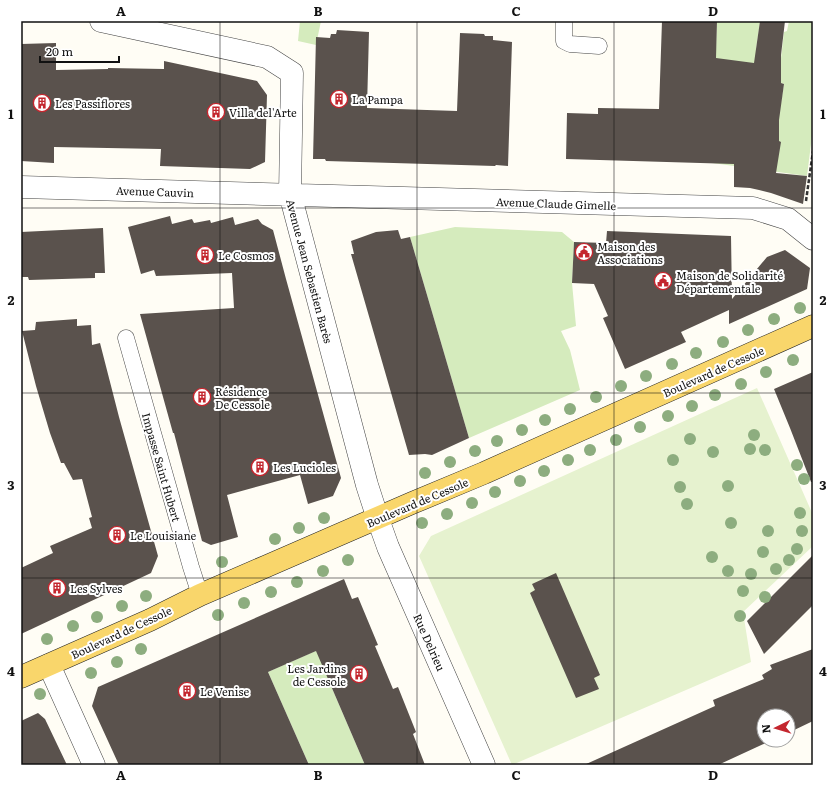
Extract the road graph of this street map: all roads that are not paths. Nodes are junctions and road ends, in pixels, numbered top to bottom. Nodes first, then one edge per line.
1 (100, 21) edge
2 (564, 21) edge
3 (599, 46) dead end
4 (21, 187) edge
5 (290, 194) junction
6 (808, 234) edge
7 (813, 326) edge
8 (126, 338) dead end
9 (378, 518) junction
10 (200, 595) junction
11 (49, 665) junction
12 (21, 677) edge
13 (94, 765) edge
14 (484, 765) edge

1 - 5 street, Avenue Jean Sebastien Barès
2 - 3 lane
4 - 5 street, Avenue Cauvin
5 - 6 street, Avenue Claude Gimelle
5 - 9 street, Avenue Jean Sebastien Barès
7 - 9 main road, Boulevard de Cessole
8 - 10 lane, Impasse Saint Hubert
9 - 10 main road, Boulevard de Cessole
9 - 14 street, Rue Delrieu
10 - 11 main road, Boulevard de Cessole
11 - 12 main road, Boulevard de Cessole
11 - 13 street

